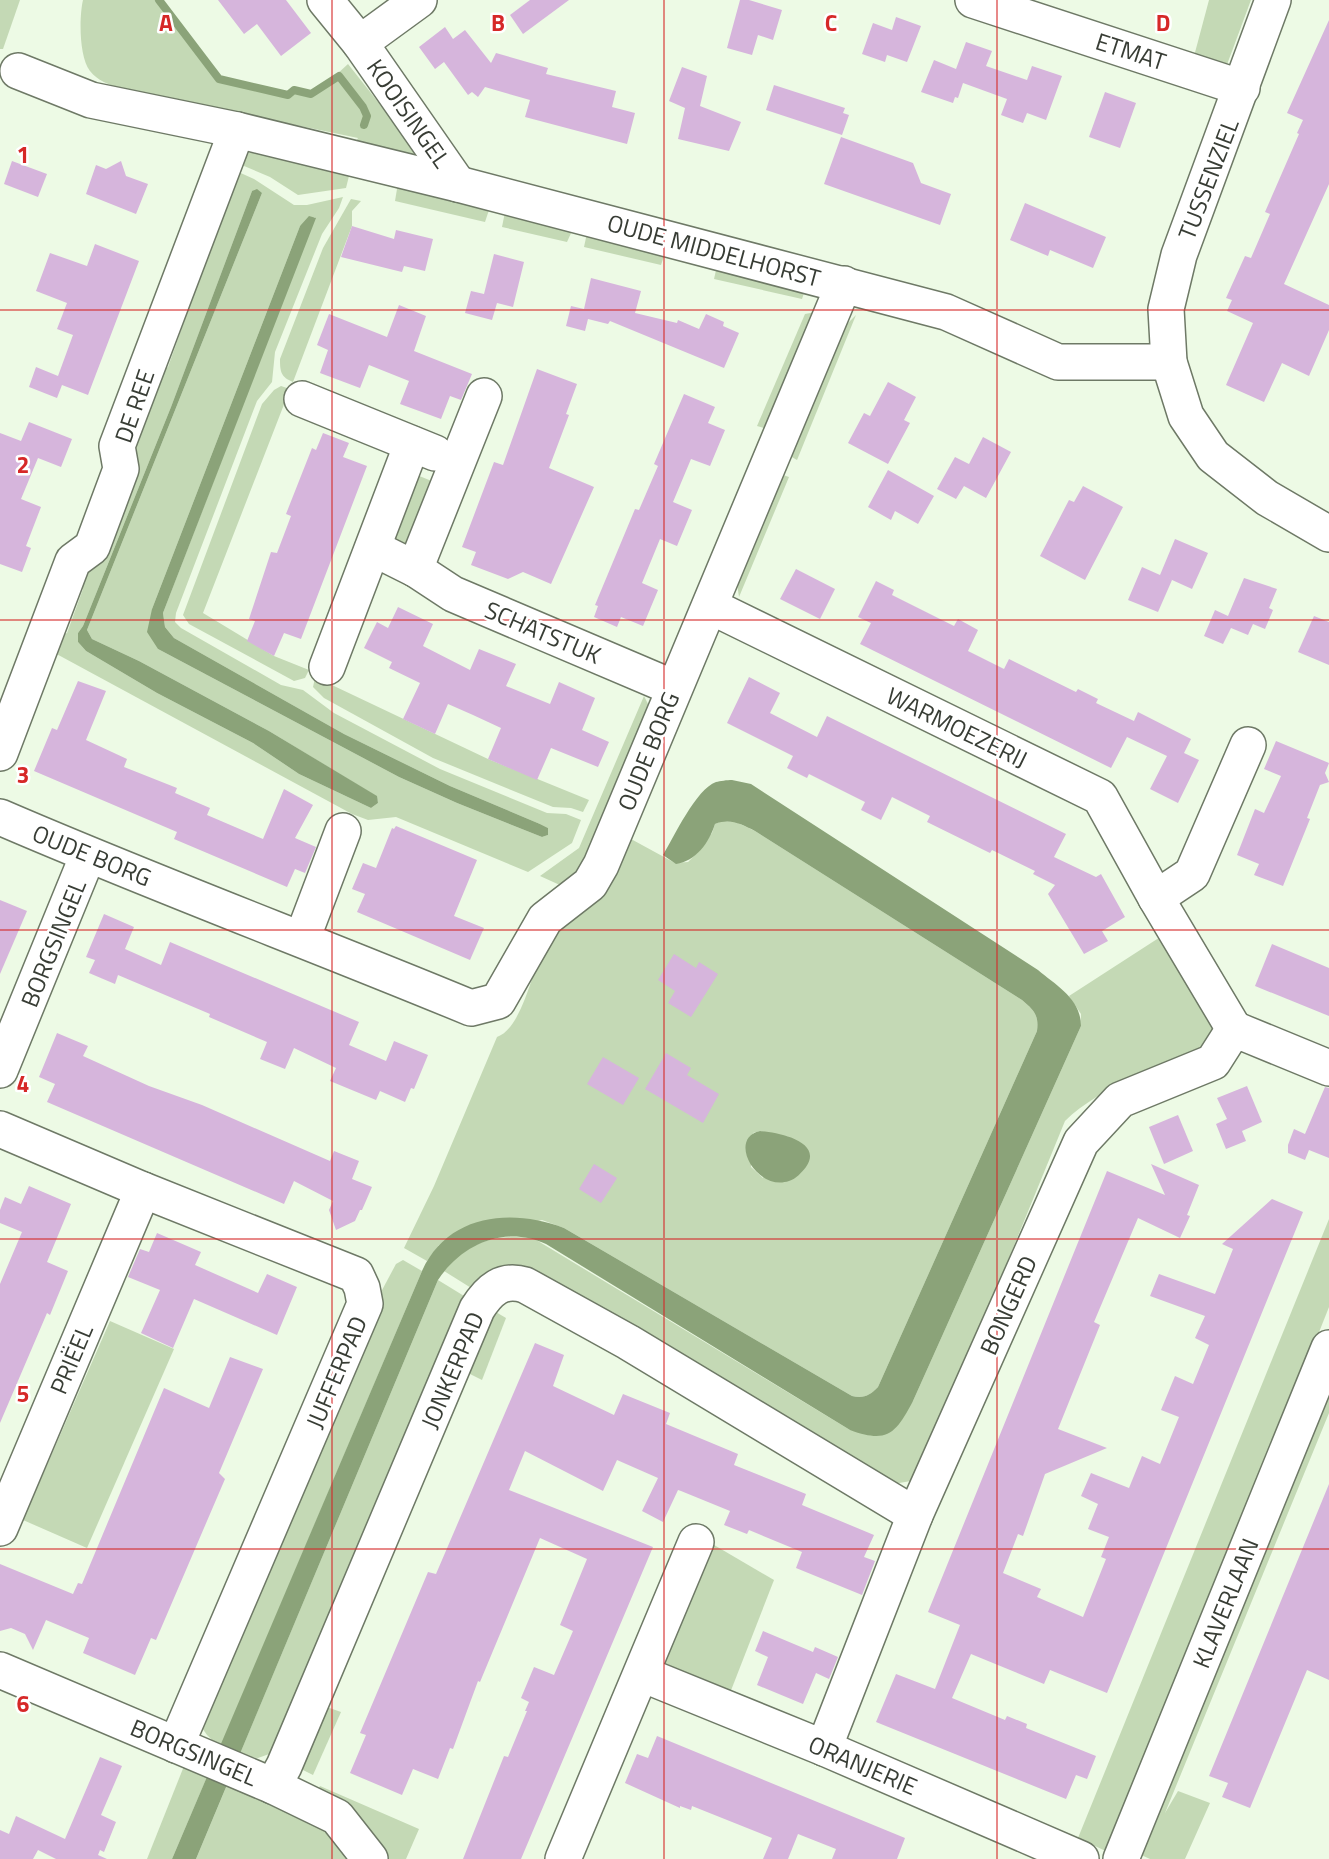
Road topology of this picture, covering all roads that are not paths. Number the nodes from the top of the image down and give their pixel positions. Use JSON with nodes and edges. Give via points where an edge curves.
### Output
{"nodes":[{"id":1,"x":325,"y":0,"type":"edge"},
{"id":2,"x":419,"y":0,"type":"edge"},
{"id":3,"x":973,"y":0,"type":"edge"},
{"id":4,"x":1273,"y":0,"type":"edge"},
{"id":5,"x":1022,"y":7,"type":"edge"},
{"id":6,"x":360,"y":43,"type":"junction"},
{"id":7,"x":18,"y":71,"type":"dead end"},
{"id":8,"x":1242,"y":88,"type":"junction"},
{"id":9,"x":237,"y":130,"type":"junction"},
{"id":10,"x":458,"y":184,"type":"junction"},
{"id":11,"x":844,"y":284,"type":"junction"},
{"id":12,"x":1169,"y":362,"type":"junction"},
{"id":13,"x":484,"y":396,"type":"dead end"},
{"id":14,"x":302,"y":399,"type":"dead end"},
{"id":15,"x":412,"y":444,"type":"junction"},
{"id":16,"x":458,"y":461,"type":"junction"},
{"id":17,"x":1329,"y":534,"type":"edge"},
{"id":18,"x":373,"y":548,"type":"junction"},
{"id":19,"x":415,"y":569,"type":"junction"},
{"id":20,"x":710,"y":606,"type":"junction"},
{"id":21,"x":327,"y":667,"type":"dead end"},
{"id":22,"x":674,"y":688,"type":"junction"},
{"id":23,"x":1248,"y":745,"type":"dead end"},
{"id":24,"x":0,"y":754,"type":"edge"},
{"id":25,"x":0,"y":817,"type":"edge"},
{"id":26,"x":343,"y":831,"type":"dead end"},
{"id":27,"x":88,"y":855,"type":"junction"},
{"id":28,"x":1156,"y":898,"type":"junction"},
{"id":29,"x":302,"y":939,"type":"junction"},
{"id":30,"x":1234,"y":1029,"type":"junction"},
{"id":31,"x":1329,"y":1068,"type":"edge"},
{"id":32,"x":0,"y":1070,"type":"edge"},
{"id":33,"x":0,"y":1129,"type":"edge"},
{"id":34,"x":143,"y":1190,"type":"junction"},
{"id":35,"x":1329,"y":1348,"type":"edge"},
{"id":36,"x":915,"y":1515,"type":"junction"},
{"id":37,"x":0,"y":1528,"type":"edge"},
{"id":38,"x":696,"y":1542,"type":"dead end"},
{"id":39,"x":0,"y":1670,"type":"edge"},
{"id":40,"x":642,"y":1674,"type":"junction"},
{"id":41,"x":824,"y":1748,"type":"junction"},
{"id":42,"x":191,"y":1751,"type":"junction"},
{"id":43,"x":257,"y":1779,"type":"junction"},
{"id":44,"x":370,"y":1859,"type":"edge"},
{"id":45,"x":563,"y":1859,"type":"edge"},
{"id":46,"x":1081,"y":1859,"type":"edge"},
{"id":47,"x":1121,"y":1859,"type":"edge"}],
"edges":[{"from":1,"to":6,"type":"street","name":"KOOISINGEL"},
{"from":2,"to":6,"type":"street","name":"KOOISINGEL"},
{"from":3,"to":5,"type":"street","name":"ETMAT"},
{"from":4,"to":8,"type":"street","name":"TUSSENZIEL"},
{"from":5,"to":8,"type":"street","name":"ETMAT"},
{"from":6,"to":10,"type":"street","name":"KOOISINGEL"},
{"from":7,"to":9,"type":"street","name":"OUDE MIDDELHORST","via":[[91,100]]},
{"from":8,"to":12,"type":"street","name":"TUSSENZIEL","via":[[1179,255],[1166,309]]},
{"from":9,"to":10,"type":"street","name":"OUDE MIDDELHORST"},
{"from":9,"to":24,"type":"street","name":"DE REE","via":[[117,446],[121,469],[92,547],[73,561]]},
{"from":10,"to":11,"type":"street","name":"OUDE MIDDELHORST"},
{"from":11,"to":12,"type":"street","name":"OUDE MIDDELHORST","via":[[946,312],[1058,362]]},
{"from":11,"to":20,"type":"street","name":"OUDE BORG"},
{"from":12,"to":17,"type":"street","via":[[1186,416],[1213,456],[1267,498]]},
{"from":13,"to":16,"type":"street"},
{"from":14,"to":15,"type":"street"},
{"from":15,"to":16,"type":"street"},
{"from":15,"to":18,"type":"street"},
{"from":16,"to":19,"type":"street"},
{"from":18,"to":19,"type":"street","name":"SCHATSTUK"},
{"from":18,"to":21,"type":"street"},
{"from":19,"to":22,"type":"street","name":"SCHATSTUK","via":[[453,594]]},
{"from":20,"to":22,"type":"street","name":"OUDE BORG"},
{"from":20,"to":28,"type":"street","name":"WARMOEZERIJ","via":[[1100,797]]},
{"from":22,"to":29,"type":"street","name":"OUDE BORG","via":[[601,865],[590,884],[545,919],[498,1001],[471,1008]]},
{"from":23,"to":28,"type":"street","via":[[1192,874]]},
{"from":25,"to":27,"type":"street","name":"OUDE BORG"},
{"from":26,"to":29,"type":"street"},
{"from":27,"to":29,"type":"street","name":"OUDE BORG"},
{"from":27,"to":32,"type":"street","name":"BORGSINGEL"},
{"from":28,"to":30,"type":"street","name":"WARMOEZERIJ"},
{"from":30,"to":31,"type":"street"},
{"from":30,"to":36,"type":"street","name":"BONGERD","via":[[1213,1062],[1120,1100],[1081,1142]]},
{"from":33,"to":34,"type":"street","name":"JUFFERPAD"},
{"from":34,"to":37,"type":"street","name":"PRIËEL"},
{"from":34,"to":42,"type":"street","name":"JUFFERPAD","via":[[356,1275],[365,1304]]},
{"from":35,"to":47,"type":"street","name":"KLAVERLAAN"},
{"from":36,"to":41,"type":"street","name":"BONGERD"},
{"from":36,"to":43,"type":"street","name":"JONKERPAD","via":[[617,1336],[525,1285],[503,1284],[477,1309],[284,1766]]},
{"from":38,"to":40,"type":"street"},
{"from":39,"to":42,"type":"street","name":"BORGSINGEL"},
{"from":40,"to":41,"type":"street","name":"ORANJERIE"},
{"from":40,"to":45,"type":"street"},
{"from":41,"to":46,"type":"street","name":"ORANJERIE"},
{"from":42,"to":43,"type":"street","name":"BORGSINGEL"},
{"from":43,"to":44,"type":"street","name":"BORGSINGEL","via":[[337,1817]]}]}
